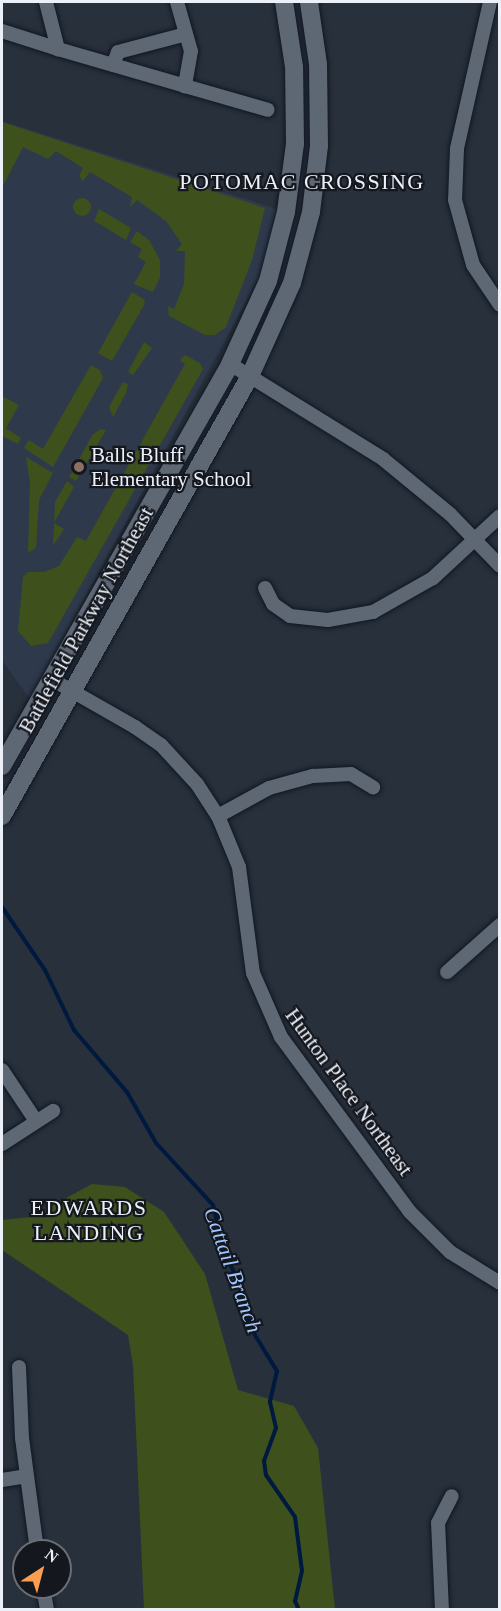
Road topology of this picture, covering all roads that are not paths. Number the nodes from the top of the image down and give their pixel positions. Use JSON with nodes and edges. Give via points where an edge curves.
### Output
{"nodes":[{"id":1,"x":46,"y":2,"type":"edge"},
{"id":2,"x":177,"y":2,"type":"edge"},
{"id":3,"x":284,"y":2,"type":"edge"},
{"id":4,"x":309,"y":2,"type":"edge"},
{"id":5,"x":490,"y":2,"type":"edge"},
{"id":6,"x":2,"y":31,"type":"edge"},
{"id":7,"x":186,"y":34,"type":"junction"},
{"id":8,"x":58,"y":49,"type":"junction"},
{"id":9,"x":113,"y":65,"type":"junction"},
{"id":10,"x":185,"y":86,"type":"junction"},
{"id":11,"x":268,"y":110,"type":"dead end"},
{"id":12,"x":500,"y":305,"type":"edge"},
{"id":13,"x":230,"y":364,"type":"junction"},
{"id":14,"x":250,"y":376,"type":"junction"},
{"id":15,"x":500,"y":516,"type":"edge"},
{"id":16,"x":476,"y":540,"type":"junction"},
{"id":17,"x":500,"y":566,"type":"edge"},
{"id":18,"x":265,"y":588,"type":"dead end"},
{"id":19,"x":51,"y":679,"type":"junction"},
{"id":20,"x":72,"y":691,"type":"junction"},
{"id":21,"x":2,"y":766,"type":"edge"},
{"id":22,"x":373,"y":787,"type":"dead end"},
{"id":23,"x":2,"y":816,"type":"edge"},
{"id":24,"x":218,"y":816,"type":"junction"},
{"id":25,"x":500,"y":925,"type":"edge"},
{"id":26,"x":447,"y":972,"type":"dead end"},
{"id":27,"x":2,"y":1070,"type":"edge"},
{"id":28,"x":53,"y":1111,"type":"dead end"},
{"id":29,"x":36,"y":1121,"type":"junction"},
{"id":30,"x":2,"y":1144,"type":"edge"},
{"id":31,"x":500,"y":1284,"type":"edge"},
{"id":32,"x":19,"y":1366,"type":"dead end"},
{"id":33,"x":26,"y":1476,"type":"junction"},
{"id":34,"x":2,"y":1480,"type":"edge"},
{"id":35,"x":452,"y":1496,"type":"dead end"},
{"id":36,"x":35,"y":1539,"type":"edge"},
{"id":37,"x":442,"y":1610,"type":"edge"}],
"edges":[{"from":1,"to":8,"type":"street"},
{"from":2,"to":7,"type":"street"},
{"from":3,"to":13,"type":"main road","name":"Battlefield Parkway Northeast","via":[[296,91],[292,175],[268,281]]},
{"from":4,"to":14,"type":"main road","name":"Battlefield Parkway Northeast","via":[[320,116],[312,200],[292,283]]},
{"from":5,"to":12,"type":"street","via":[[457,149],[454,183],[463,240],[473,265]]},
{"from":6,"to":8,"type":"street"},
{"from":7,"to":9,"type":"street","via":[[118,52]]},
{"from":7,"to":10,"type":"street","via":[[191,51]]},
{"from":8,"to":9,"type":"street"},
{"from":9,"to":10,"type":"street"},
{"from":10,"to":11,"type":"street"},
{"from":13,"to":14,"type":"street"},
{"from":13,"to":19,"type":"main road","name":"Battlefield Parkway Northeast"},
{"from":14,"to":16,"type":"street","via":[[383,459]]},
{"from":14,"to":20,"type":"main road","name":"Battlefield Parkway Northeast"},
{"from":15,"to":16,"type":"street"},
{"from":16,"to":17,"type":"street"},
{"from":16,"to":18,"type":"street","via":[[415,592],[384,608],[350,618],[290,616],[273,604]]},
{"from":19,"to":20,"type":"street","name":"Hunton Place Northeast"},
{"from":19,"to":21,"type":"main road","name":"Battlefield Parkway Northeast"},
{"from":20,"to":23,"type":"main road","name":"Battlefield Parkway Northeast"},
{"from":20,"to":24,"type":"street","name":"Hunton Place Northeast","via":[[161,745],[197,784]]},
{"from":22,"to":24,"type":"street","via":[[351,774],[314,776],[269,788]]},
{"from":24,"to":31,"type":"street","name":"Hunton Place Northeast","via":[[241,876],[253,973],[281,1037],[410,1212],[450,1252]]},
{"from":25,"to":26,"type":"street"},
{"from":27,"to":29,"type":"street"},
{"from":28,"to":29,"type":"street"},
{"from":29,"to":30,"type":"street"},
{"from":32,"to":33,"type":"street"},
{"from":33,"to":34,"type":"street"},
{"from":33,"to":36,"type":"street"},
{"from":35,"to":37,"type":"street","via":[[438,1523]]}]}
